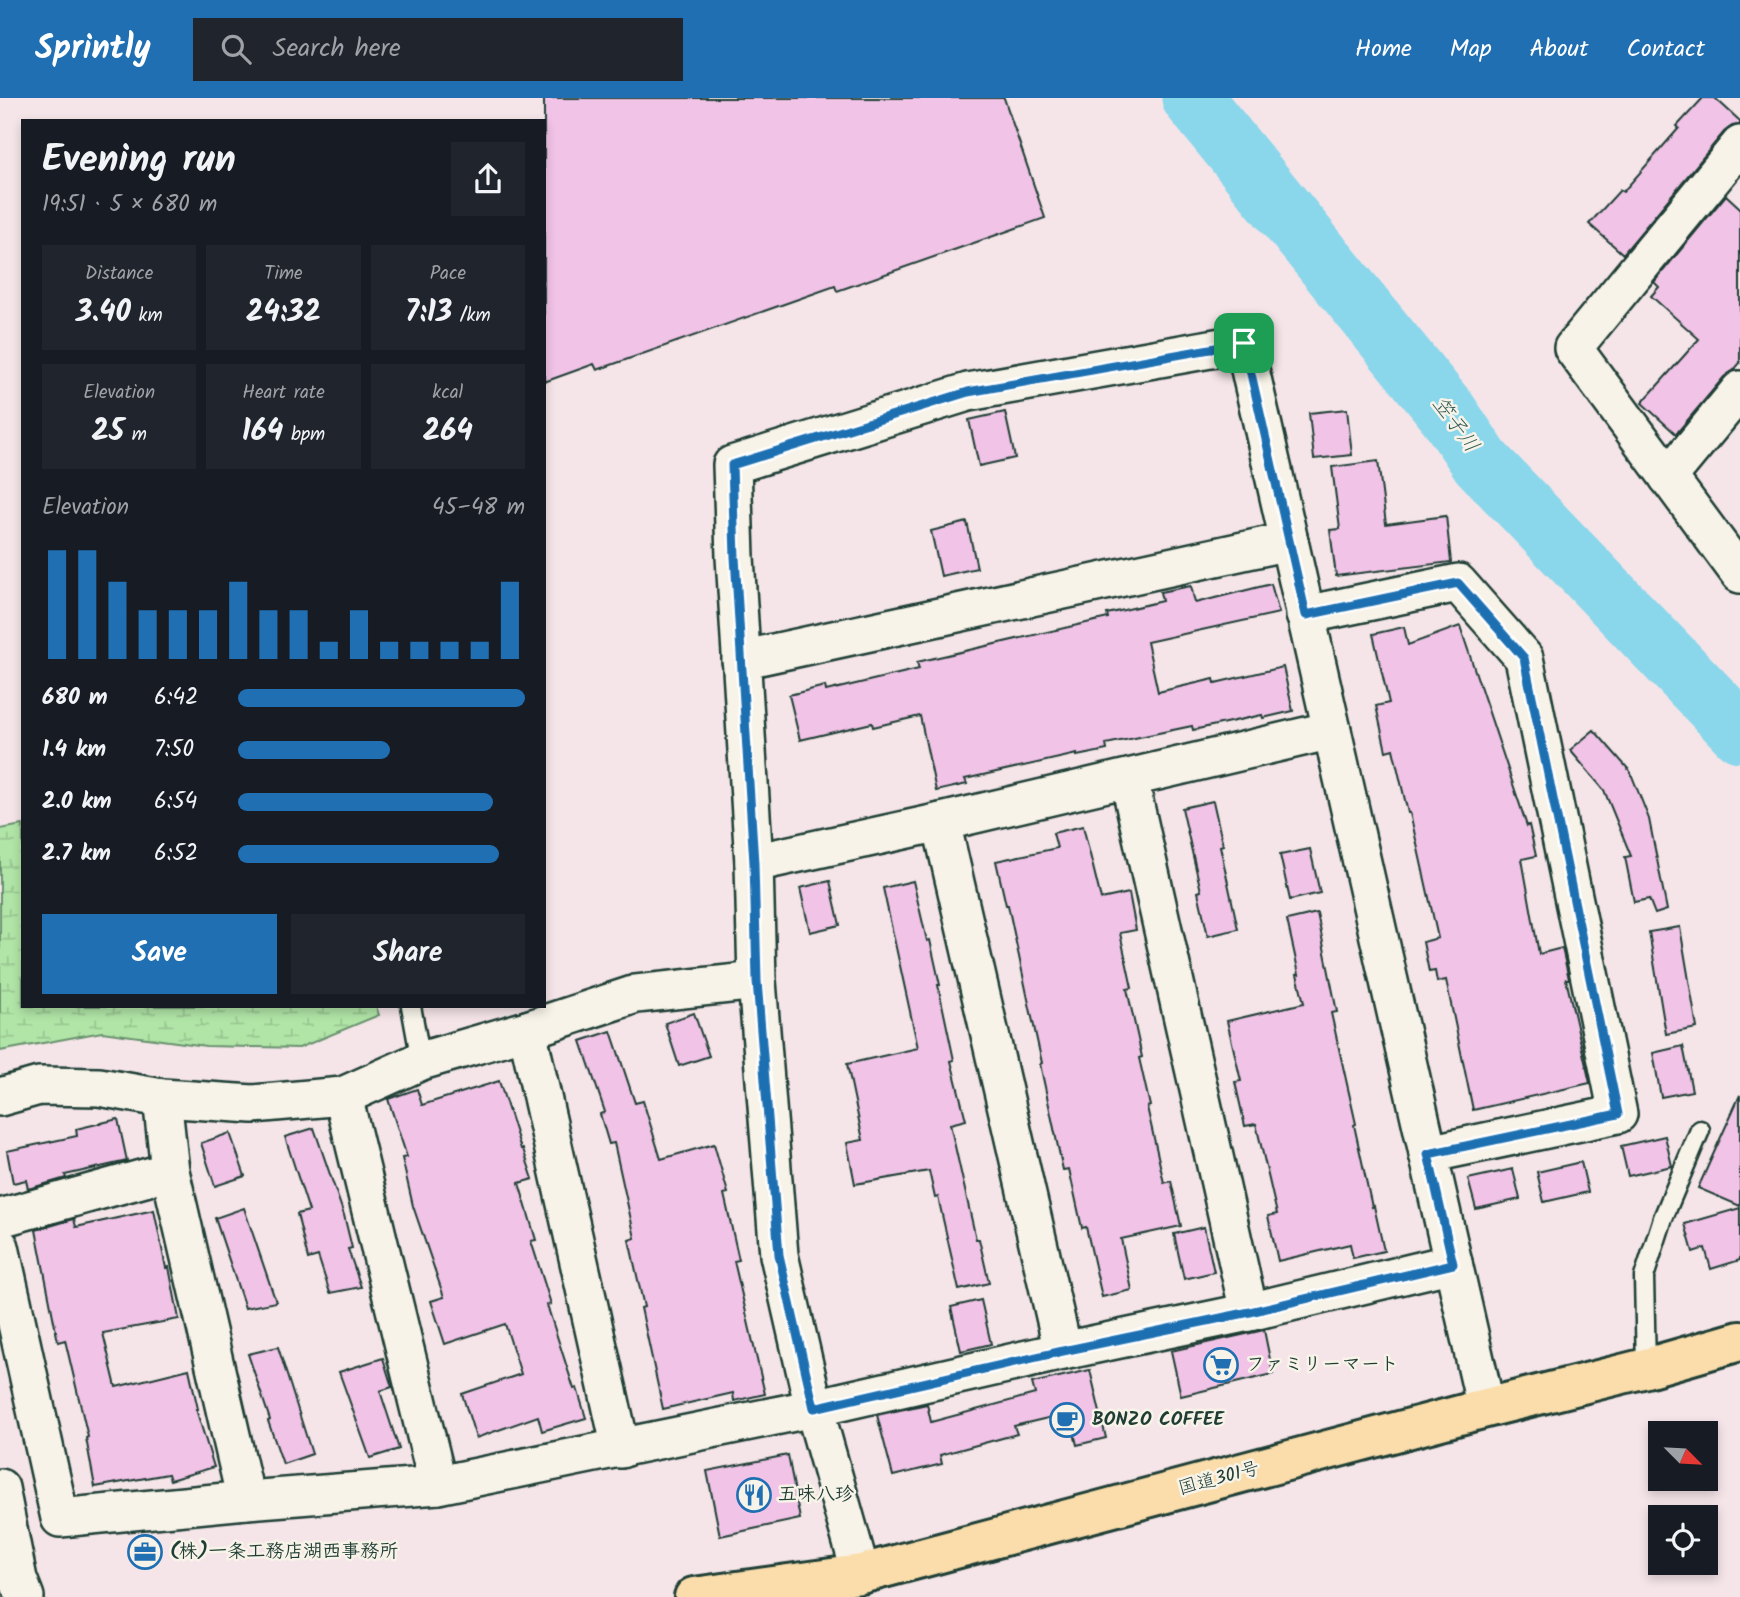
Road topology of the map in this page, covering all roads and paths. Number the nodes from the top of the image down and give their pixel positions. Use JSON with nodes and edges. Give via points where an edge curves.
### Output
{"nodes":[{"id":1,"x":1740,"y":145,"type":"edge"},
{"id":2,"x":1740,"y":390,"type":"edge"},
{"id":3,"x":1668,"y":477,"type":"junction"},
{"id":4,"x":1289,"y":541,"type":"junction"},
{"id":5,"x":1740,"y":574,"type":"edge"},
{"id":6,"x":1306,"y":615,"type":"junction"},
{"id":7,"x":741,"y":660,"type":"junction"},
{"id":8,"x":1332,"y":730,"type":"junction"},
{"id":9,"x":1129,"y":779,"type":"junction"},
{"id":10,"x":941,"y":822,"type":"junction"},
{"id":11,"x":754,"y":863,"type":"junction"},
{"id":12,"x":757,"y":981,"type":"junction"},
{"id":13,"x":411,"y":1008,"type":"edge"},
{"id":14,"x":527,"y":1030,"type":"junction"},
{"id":15,"x":421,"y":1061,"type":"junction"},
{"id":16,"x":343,"y":1096,"type":"junction"},
{"id":17,"x":0,"y":1097,"type":"edge"},
{"id":18,"x":162,"y":1098,"type":"junction"},
{"id":19,"x":1700,"y":1130,"type":"dead end"},
{"id":20,"x":1428,"y":1154,"type":"junction"},
{"id":21,"x":170,"y":1171,"type":"junction"},
{"id":22,"x":0,"y":1218,"type":"edge"},
{"id":23,"x":0,"y":1247,"type":"edge"},
{"id":24,"x":1453,"y":1264,"type":"junction"},
{"id":25,"x":1250,"y":1312,"type":"junction"},
{"id":26,"x":1740,"y":1340,"type":"edge"},
{"id":27,"x":1063,"y":1351,"type":"junction"},
{"id":28,"x":1646,"y":1368,"type":"junction"},
{"id":29,"x":814,"y":1408,"type":"junction"},
{"id":30,"x":1486,"y":1408,"type":"junction"},
{"id":31,"x":621,"y":1449,"type":"junction"},
{"id":32,"x":438,"y":1485,"type":"junction"},
{"id":33,"x":0,"y":1488,"type":"edge"},
{"id":34,"x":246,"y":1500,"type":"junction"},
{"id":35,"x":861,"y":1574,"type":"junction"},
{"id":36,"x":25,"y":1597,"type":"edge"},
{"id":37,"x":694,"y":1597,"type":"edge"}],
"edges":[{"from":1,"to":3,"type":"street","via":[[1573,348]]},
{"from":2,"to":3,"type":"street"},
{"from":3,"to":5,"type":"street"},
{"from":4,"to":6,"type":"street"},
{"from":4,"to":7,"type":"street"},
{"from":4,"to":7,"type":"street","via":[[1244,343],[968,392],[732,465]]},
{"from":6,"to":8,"type":"street"},
{"from":6,"to":20,"type":"street","via":[[1458,583],[1524,658],[1618,1114]]},
{"from":7,"to":11,"type":"street"},
{"from":8,"to":9,"type":"street"},
{"from":8,"to":20,"type":"street"},
{"from":9,"to":10,"type":"street"},
{"from":9,"to":25,"type":"street"},
{"from":10,"to":11,"type":"street"},
{"from":10,"to":27,"type":"street"},
{"from":11,"to":12,"type":"street"},
{"from":12,"to":14,"type":"street","via":[[636,995]]},
{"from":12,"to":29,"type":"street","via":[[779,1255]]},
{"from":13,"to":15,"type":"lane"},
{"from":14,"to":15,"type":"street"},
{"from":14,"to":31,"type":"street"},
{"from":15,"to":16,"type":"street"},
{"from":16,"to":18,"type":"street","via":[[253,1104]]},
{"from":16,"to":32,"type":"street"},
{"from":17,"to":18,"type":"street","via":[[39,1086],[75,1086]]},
{"from":18,"to":21,"type":"street"},
{"from":19,"to":28,"type":"lane","via":[[1644,1277]]},
{"from":20,"to":24,"type":"street"},
{"from":21,"to":22,"type":"street"},
{"from":21,"to":34,"type":"street"},
{"from":23,"to":34,"type":"street","via":[[60,1518]]},
{"from":24,"to":25,"type":"street"},
{"from":24,"to":30,"type":"street"},
{"from":25,"to":27,"type":"street"},
{"from":26,"to":28,"type":"highway","name":"国道301号"},
{"from":27,"to":29,"type":"street"},
{"from":28,"to":30,"type":"highway","name":"国道301号"},
{"from":29,"to":31,"type":"street"},
{"from":29,"to":35,"type":"street"},
{"from":30,"to":35,"type":"highway","name":"国道301号"},
{"from":31,"to":32,"type":"street"},
{"from":32,"to":34,"type":"street"},
{"from":33,"to":36,"type":"street"},
{"from":35,"to":37,"type":"highway","name":"国道301号"}]}
